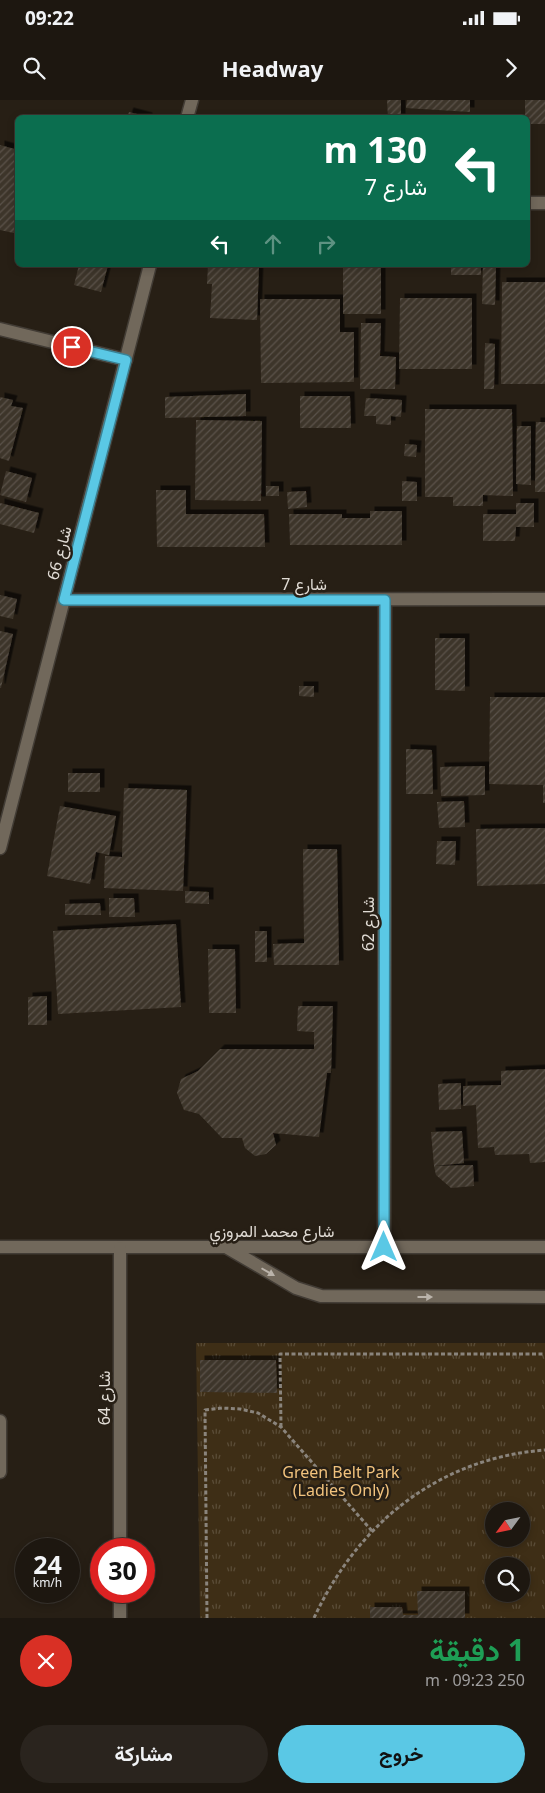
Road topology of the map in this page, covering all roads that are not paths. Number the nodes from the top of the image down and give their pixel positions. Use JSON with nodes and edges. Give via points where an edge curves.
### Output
{"nodes":[{"id":1,"x":192,"y":100,"type":"edge"},
{"id":2,"x":188,"y":115,"type":"edge"},
{"id":3,"x":530,"y":203,"type":"edge"},
{"id":4,"x":545,"y":203,"type":"edge"},
{"id":5,"x":149,"y":267,"type":"edge"},
{"id":6,"x":0,"y":329,"type":"edge"},
{"id":7,"x":126,"y":360,"type":"junction"},
{"id":8,"x":545,"y":599,"type":"edge"},
{"id":9,"x":64,"y":600,"type":"junction"},
{"id":10,"x":385,"y":600,"type":"junction"},
{"id":11,"x":0,"y":848,"type":"edge"},
{"id":12,"x":0,"y":1247,"type":"edge"},
{"id":13,"x":384,"y":1247,"type":"junction"},
{"id":14,"x":545,"y":1247,"type":"edge"},
{"id":15,"x":120,"y":1248,"type":"junction"},
{"id":16,"x":226,"y":1248,"type":"junction"},
{"id":17,"x":545,"y":1297,"type":"edge"},
{"id":18,"x":0,"y":1421,"type":"edge"},
{"id":19,"x":0,"y":1472,"type":"edge"},
{"id":20,"x":120,"y":1538,"type":"edge"},
{"id":21,"x":120,"y":1603,"type":"edge"},
{"id":22,"x":120,"y":1618,"type":"edge"}],
"edges":[{"from":1,"to":2,"type":"street"},
{"from":3,"to":4,"type":"street"},
{"from":5,"to":7,"type":"street","name":"شارع 66"},
{"from":6,"to":7,"type":"street"},
{"from":7,"to":9,"type":"street","name":"شارع 66"},
{"from":8,"to":10,"type":"street","name":"شارع 7"},
{"from":9,"to":10,"type":"street","name":"شارع 7"},
{"from":9,"to":11,"type":"street","name":"شارع 66"},
{"from":10,"to":13,"type":"street","name":"شارع 62"},
{"from":12,"to":15,"type":"street","name":"شارع محمد المروزي"},
{"from":13,"to":14,"type":"street","name":"شارع محمد المروزي"},
{"from":13,"to":16,"type":"street","name":"شارع محمد المروزي"},
{"from":15,"to":16,"type":"street","name":"شارع محمد المروزي"},
{"from":15,"to":20,"type":"street","name":"شارع 64"},
{"from":16,"to":17,"type":"street","one_way":true,"via":[[296,1288],[321,1296]]},
{"from":18,"to":19,"type":"street"},
{"from":21,"to":22,"type":"street"}]}
